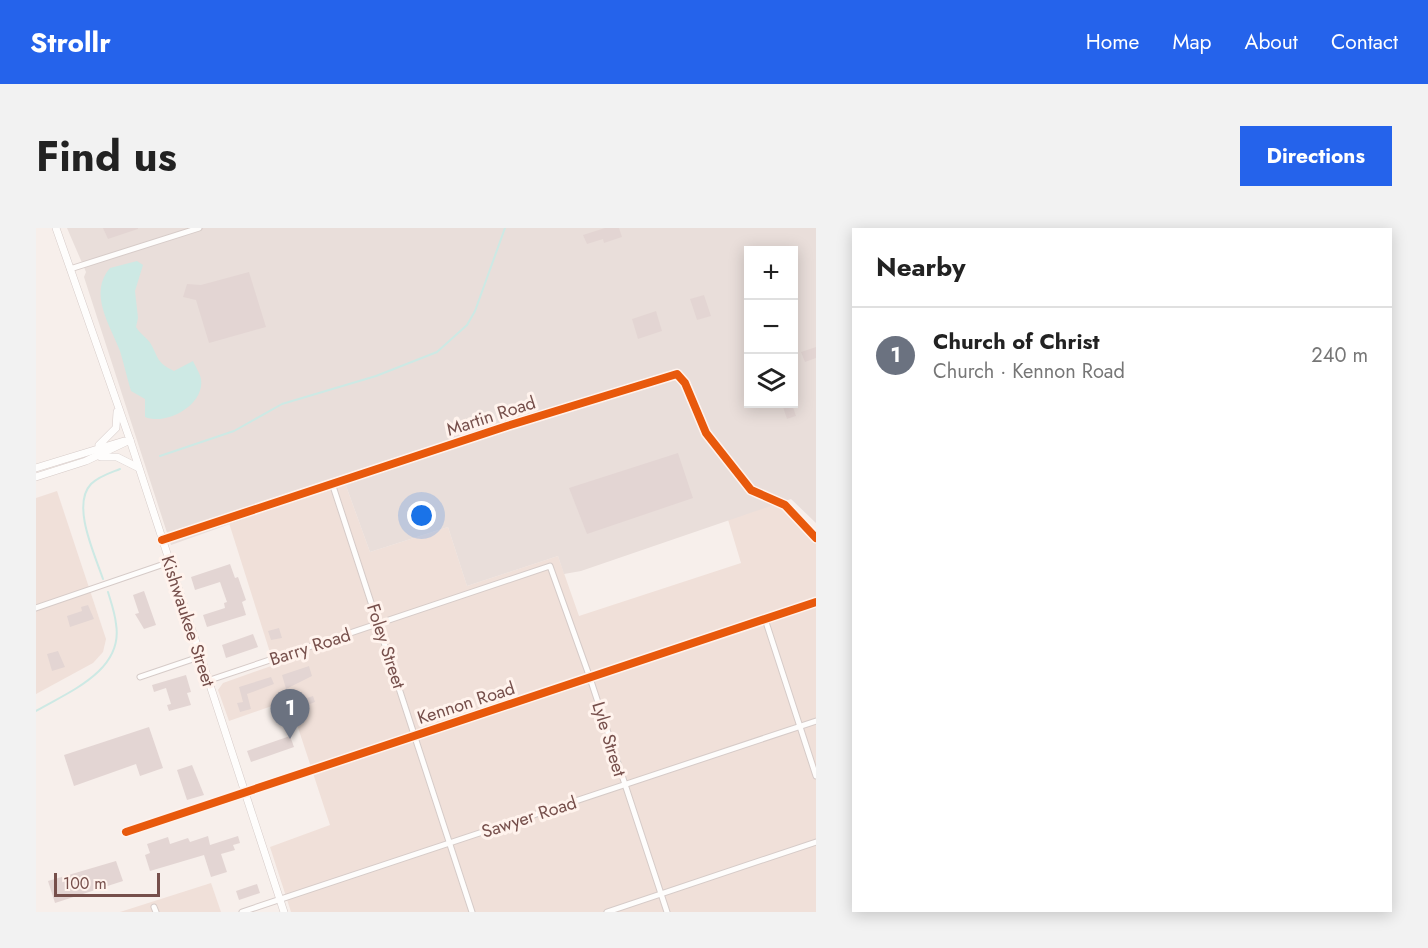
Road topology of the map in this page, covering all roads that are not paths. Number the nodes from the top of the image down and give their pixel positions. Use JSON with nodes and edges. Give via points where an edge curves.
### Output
{"nodes":[{"id":1,"x":56,"y":228,"type":"edge"},
{"id":2,"x":199,"y":228,"type":"edge"},
{"id":3,"x":70,"y":269,"type":"junction"},
{"id":4,"x":117,"y":404,"type":"junction"},
{"id":5,"x":130,"y":440,"type":"junction"},
{"id":6,"x":89,"y":451,"type":"junction"},
{"id":7,"x":86,"y":460,"type":"junction"},
{"id":8,"x":137,"y":467,"type":"junction"},
{"id":9,"x":36,"y":468,"type":"edge"},
{"id":10,"x":36,"y":477,"type":"edge"},
{"id":11,"x":332,"y":483,"type":"junction"},
{"id":12,"x":816,"y":538,"type":"edge"},
{"id":13,"x":162,"y":540,"type":"junction"},
{"id":14,"x":170,"y":562,"type":"junction"},
{"id":15,"x":550,"y":566,"type":"joint"},
{"id":16,"x":816,"y":602,"type":"edge"},
{"id":17,"x":36,"y":608,"type":"edge"},
{"id":18,"x":765,"y":619,"type":"junction"},
{"id":19,"x":378,"y":625,"type":"junction"},
{"id":20,"x":199,"y":657,"type":"junction"},
{"id":21,"x":140,"y":677,"type":"dead end"},
{"id":22,"x":590,"y":678,"type":"junction"},
{"id":23,"x":207,"y":681,"type":"junction"},
{"id":24,"x":816,"y":721,"type":"edge"},
{"id":25,"x":799,"y":727,"type":"junction"},
{"id":26,"x":415,"y":736,"type":"junction"},
{"id":27,"x":816,"y":776,"type":"edge"},
{"id":28,"x":624,"y":786,"type":"junction"},
{"id":29,"x":244,"y":791,"type":"junction"},
{"id":30,"x":126,"y":832,"type":"dead end"},
{"id":31,"x":816,"y":842,"type":"edge"},
{"id":32,"x":450,"y":844,"type":"junction"},
{"id":33,"x":661,"y":894,"type":"junction"},
{"id":34,"x":280,"y":899,"type":"junction"},
{"id":35,"x":242,"y":912,"type":"edge"},
{"id":36,"x":285,"y":912,"type":"edge"},
{"id":37,"x":472,"y":912,"type":"edge"},
{"id":38,"x":607,"y":912,"type":"edge"},
{"id":39,"x":667,"y":912,"type":"edge"}],
"edges":[{"from":1,"to":3,"type":"street","name":"Kishwaukee Street"},
{"from":2,"to":3,"type":"street"},
{"from":3,"to":4,"type":"street","name":"Kishwaukee Street"},
{"from":4,"to":5,"type":"street","name":"Kishwaukee Street"},
{"from":4,"to":6,"type":"street","via":[[116,428]]},
{"from":5,"to":6,"type":"street"},
{"from":5,"to":7,"type":"street"},
{"from":5,"to":8,"type":"street","name":"Kishwaukee Street"},
{"from":6,"to":9,"type":"street"},
{"from":7,"to":8,"type":"street","via":[[117,457]]},
{"from":7,"to":10,"type":"street"},
{"from":8,"to":13,"type":"street","name":"Kishwaukee Street"},
{"from":11,"to":12,"type":"street","name":"Martin Road","via":[[677,374],[686,383],[705,432],[751,490],[785,505]]},
{"from":11,"to":13,"type":"street","name":"Martin Road"},
{"from":11,"to":19,"type":"street","name":"Foley Street"},
{"from":13,"to":14,"type":"street","name":"Kishwaukee Street"},
{"from":14,"to":17,"type":"street"},
{"from":14,"to":20,"type":"street","name":"Kishwaukee Street"},
{"from":15,"to":19,"type":"street","name":"Barry Road"},
{"from":15,"to":22,"type":"street","name":"Lyle Street"},
{"from":16,"to":18,"type":"street","name":"Kennon Road"},
{"from":18,"to":22,"type":"street","name":"Kennon Road"},
{"from":18,"to":25,"type":"street"},
{"from":19,"to":23,"type":"street","name":"Barry Road"},
{"from":19,"to":26,"type":"street","name":"Foley Street"},
{"from":20,"to":21,"type":"street"},
{"from":20,"to":23,"type":"street","name":"Kishwaukee Street"},
{"from":22,"to":26,"type":"street","name":"Kennon Road"},
{"from":22,"to":28,"type":"street","name":"Lyle Street"},
{"from":23,"to":29,"type":"street","name":"Kishwaukee Street"},
{"from":24,"to":25,"type":"street","name":"Sawyer Road"},
{"from":25,"to":27,"type":"street"},
{"from":25,"to":28,"type":"street","name":"Sawyer Road"},
{"from":26,"to":29,"type":"street","name":"Kennon Road"},
{"from":26,"to":32,"type":"street","name":"Foley Street"},
{"from":28,"to":32,"type":"street","name":"Sawyer Road"},
{"from":28,"to":33,"type":"street","name":"Lyle Street"},
{"from":29,"to":30,"type":"street","name":"Kennon Road"},
{"from":29,"to":34,"type":"street","name":"Kishwaukee Street"},
{"from":31,"to":33,"type":"street"},
{"from":32,"to":34,"type":"street","name":"Sawyer Road"},
{"from":32,"to":37,"type":"street","name":"Foley Street"},
{"from":33,"to":38,"type":"street"},
{"from":33,"to":39,"type":"street","name":"Lyle Street"},
{"from":34,"to":35,"type":"street","name":"Sawyer Road"},
{"from":34,"to":36,"type":"street","name":"Kishwaukee Street"}]}
